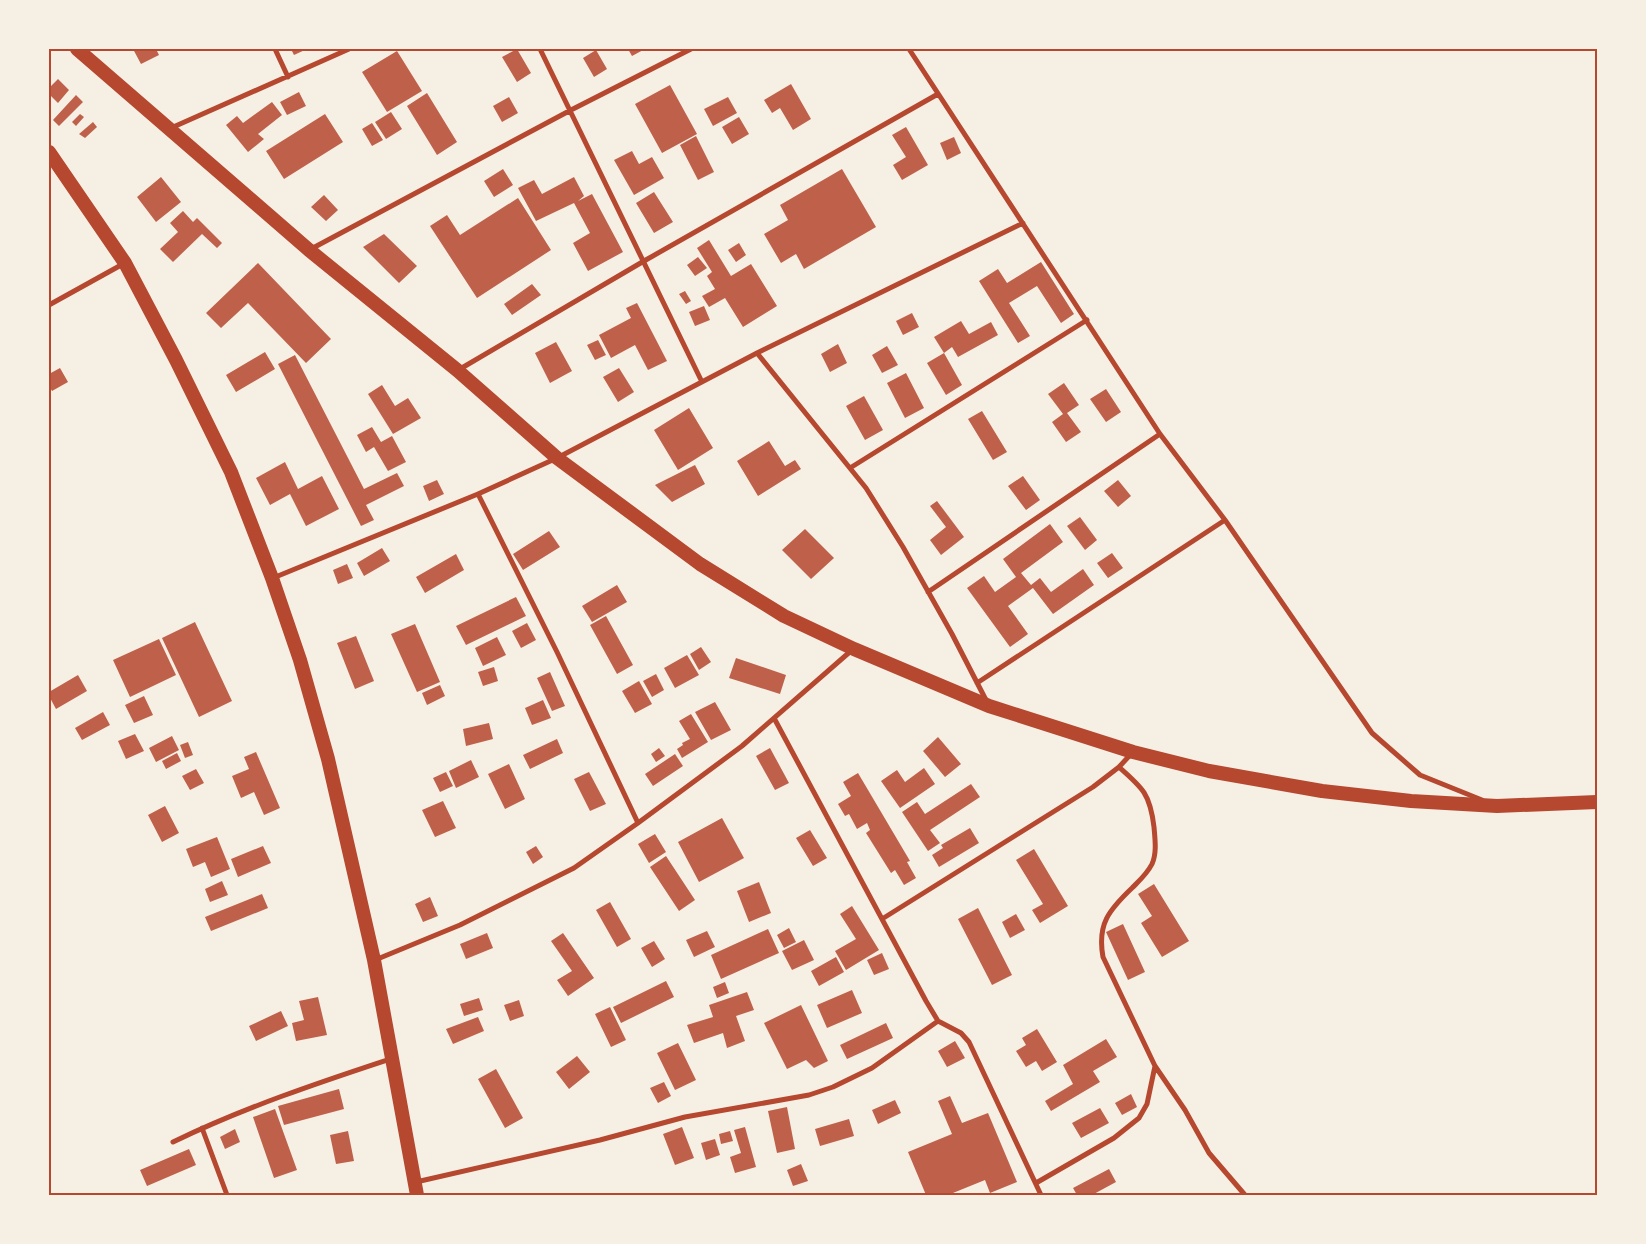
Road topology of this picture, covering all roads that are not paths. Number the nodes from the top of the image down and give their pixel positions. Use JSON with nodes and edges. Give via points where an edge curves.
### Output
{"nodes":[{"id":1,"x":77,"y":49,"type":"edge"},
{"id":2,"x":275,"y":49,"type":"edge"},
{"id":3,"x":349,"y":49,"type":"edge"},
{"id":4,"x":540,"y":49,"type":"edge"},
{"id":5,"x":691,"y":49,"type":"edge"},
{"id":6,"x":909,"y":49,"type":"edge"},
{"id":7,"x":288,"y":77,"type":"junction"},
{"id":8,"x":938,"y":94,"type":"junction"},
{"id":9,"x":571,"y":110,"type":"junction"},
{"id":10,"x":170,"y":128,"type":"junction"},
{"id":11,"x":49,"y":152,"type":"edge"},
{"id":12,"x":1023,"y":223,"type":"junction"},
{"id":13,"x":308,"y":250,"type":"junction"},
{"id":14,"x":644,"y":261,"type":"junction"},
{"id":15,"x":125,"y":263,"type":"junction"},
{"id":16,"x":49,"y":304,"type":"edge"},
{"id":17,"x":1086,"y":320,"type":"junction"},
{"id":18,"x":757,"y":353,"type":"junction"},
{"id":19,"x":457,"y":370,"type":"junction"},
{"id":20,"x":702,"y":382,"type":"junction"},
{"id":21,"x":1160,"y":434,"type":"junction"},
{"id":22,"x":557,"y":458,"type":"junction"},
{"id":23,"x":850,"y":468,"type":"junction"},
{"id":24,"x":478,"y":494,"type":"junction"},
{"id":25,"x":1225,"y":520,"type":"junction"},
{"id":26,"x":272,"y":578,"type":"junction"},
{"id":27,"x":928,"y":592,"type":"junction"},
{"id":28,"x":854,"y":649,"type":"junction"},
{"id":29,"x":977,"y":683,"type":"junction"},
{"id":30,"x":989,"y":706,"type":"junction"},
{"id":31,"x":774,"y":718,"type":"junction"},
{"id":32,"x":1134,"y":752,"type":"junction"},
{"id":33,"x":1118,"y":767,"type":"junction"},
{"id":34,"x":1597,"y":802,"type":"edge"},
{"id":35,"x":1497,"y":806,"type":"junction"},
{"id":36,"x":638,"y":823,"type":"junction"},
{"id":37,"x":882,"y":919,"type":"junction"},
{"id":38,"x":374,"y":960,"type":"junction"},
{"id":39,"x":938,"y":1021,"type":"junction"},
{"id":40,"x":392,"y":1058,"type":"junction"},
{"id":41,"x":1155,"y":1066,"type":"junction"},
{"id":42,"x":202,"y":1128,"type":"junction"},
{"id":43,"x":173,"y":1142,"type":"dead end"},
{"id":44,"x":1036,"y":1183,"type":"junction"},
{"id":45,"x":416,"y":1189,"type":"edge"},
{"id":46,"x":226,"y":1195,"type":"edge"},
{"id":47,"x":1041,"y":1195,"type":"edge"},
{"id":48,"x":1245,"y":1195,"type":"edge"}],
"edges":[{"from":1,"to":10,"type":"highway"},
{"from":2,"to":7,"type":"street"},
{"from":3,"to":7,"type":"street"},
{"from":4,"to":9,"type":"street"},
{"from":5,"to":9,"type":"street"},
{"from":6,"to":8,"type":"street"},
{"from":7,"to":10,"type":"street"},
{"from":8,"to":12,"type":"street"},
{"from":8,"to":14,"type":"street"},
{"from":9,"to":13,"type":"street"},
{"from":9,"to":14,"type":"street"},
{"from":10,"to":13,"type":"highway"},
{"from":11,"to":15,"type":"highway"},
{"from":12,"to":17,"type":"street"},
{"from":12,"to":18,"type":"street"},
{"from":13,"to":19,"type":"highway"},
{"from":14,"to":19,"type":"street"},
{"from":14,"to":20,"type":"street"},
{"from":15,"to":16,"type":"street"},
{"from":15,"to":26,"type":"highway","via":[[231,472]]},
{"from":17,"to":21,"type":"street"},
{"from":17,"to":23,"type":"street"},
{"from":18,"to":20,"type":"street"},
{"from":18,"to":23,"type":"street"},
{"from":19,"to":22,"type":"highway"},
{"from":20,"to":22,"type":"street"},
{"from":21,"to":25,"type":"street"},
{"from":21,"to":27,"type":"street"},
{"from":22,"to":24,"type":"street"},
{"from":22,"to":28,"type":"highway","via":[[700,564],[784,616]]},
{"from":23,"to":27,"type":"street","via":[[894,532]]},
{"from":24,"to":26,"type":"street"},
{"from":24,"to":36,"type":"street"},
{"from":25,"to":29,"type":"street"},
{"from":25,"to":35,"type":"street","via":[[1372,733],[1420,775]]},
{"from":26,"to":38,"type":"highway","via":[[300,660],[328,759]]},
{"from":27,"to":29,"type":"street"},
{"from":28,"to":30,"type":"highway"},
{"from":28,"to":31,"type":"street"},
{"from":29,"to":30,"type":"street"},
{"from":30,"to":32,"type":"highway"},
{"from":31,"to":36,"type":"street","via":[[742,746]]},
{"from":31,"to":37,"type":"street"},
{"from":32,"to":33,"type":"street"},
{"from":32,"to":35,"type":"highway","via":[[1209,771],[1322,791]]},
{"from":33,"to":37,"type":"street","via":[[1055,812]]},
{"from":33,"to":41,"type":"street","via":[[1149,798],[1156,846],[1153,863],[1145,876],[1108,915],[1101,932],[1101,944],[1103,957]]},
{"from":34,"to":35,"type":"highway"},
{"from":36,"to":38,"type":"street","via":[[574,868],[460,925]]},
{"from":37,"to":39,"type":"street"},
{"from":38,"to":40,"type":"highway"},
{"from":39,"to":44,"type":"street","via":[[969,1042]]},
{"from":39,"to":45,"type":"street","via":[[872,1068],[809,1095],[686,1117]]},
{"from":40,"to":42,"type":"street","via":[[296,1090]]},
{"from":40,"to":45,"type":"highway"},
{"from":41,"to":44,"type":"street","via":[[1147,1104],[1139,1118],[1114,1138]]},
{"from":41,"to":48,"type":"street","via":[[1186,1110],[1209,1153]]},
{"from":42,"to":43,"type":"street"},
{"from":42,"to":46,"type":"street"},
{"from":44,"to":47,"type":"street"}]}
